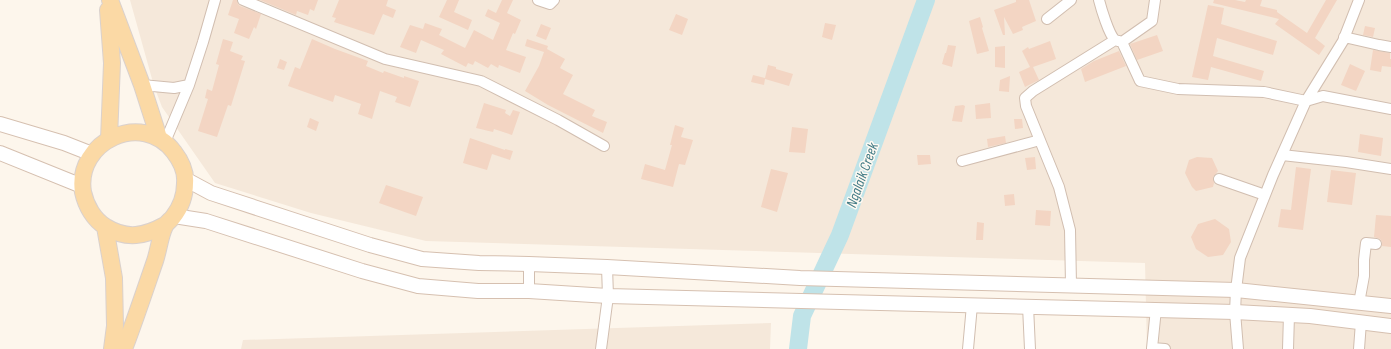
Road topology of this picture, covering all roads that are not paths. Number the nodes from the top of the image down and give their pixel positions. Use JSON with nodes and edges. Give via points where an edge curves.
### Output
{"nodes":[{"id":1,"x":109,"y":0,"type":"edge"},
{"id":2,"x":215,"y":0,"type":"edge"},
{"id":3,"x":243,"y":0,"type":"edge"},
{"id":4,"x":538,"y":0,"type":"edge"},
{"id":5,"x":554,"y":0,"type":"edge"},
{"id":6,"x":1071,"y":0,"type":"edge"},
{"id":7,"x":1098,"y":0,"type":"edge"},
{"id":8,"x":1155,"y":0,"type":"edge"},
{"id":9,"x":1358,"y":0,"type":"edge"},
{"id":10,"x":1047,"y":19,"type":"dead end"},
{"id":11,"x":1344,"y":37,"type":"junction"},
{"id":12,"x":1118,"y":41,"type":"junction"},
{"id":13,"x":1391,"y":47,"type":"edge"},
{"id":14,"x":142,"y":85,"type":"junction"},
{"id":15,"x":189,"y":85,"type":"junction"},
{"id":16,"x":1306,"y":101,"type":"junction"},
{"id":17,"x":1391,"y":109,"type":"edge"},
{"id":18,"x":0,"y":124,"type":"edge"},
{"id":19,"x":109,"y":139,"type":"junction"},
{"id":20,"x":162,"y":140,"type":"junction"},
{"id":21,"x":1040,"y":140,"type":"junction"},
{"id":22,"x":604,"y":146,"type":"dead end"},
{"id":23,"x":0,"y":153,"type":"edge"},
{"id":24,"x":92,"y":154,"type":"junction"},
{"id":25,"x":1282,"y":155,"type":"junction"},
{"id":26,"x":962,"y":161,"type":"dead end"},
{"id":27,"x":1391,"y":169,"type":"edge"},
{"id":28,"x":185,"y":179,"type":"junction"},
{"id":29,"x":1219,"y":179,"type":"dead end"},
{"id":30,"x":82,"y":186,"type":"junction"},
{"id":31,"x":1265,"y":195,"type":"junction"},
{"id":32,"x":170,"y":221,"type":"junction"},
{"id":33,"x":105,"y":227,"type":"junction"},
{"id":34,"x":1376,"y":244,"type":"dead end"},
{"id":35,"x":530,"y":264,"type":"junction"},
{"id":36,"x":607,"y":267,"type":"junction"},
{"id":37,"x":1071,"y":285,"type":"junction"},
{"id":38,"x":1236,"y":290,"type":"junction"},
{"id":39,"x":529,"y":291,"type":"junction"},
{"id":40,"x":608,"y":296,"type":"junction"},
{"id":41,"x":1360,"y":303,"type":"junction"},
{"id":42,"x":972,"y":305,"type":"junction"},
{"id":43,"x":1028,"y":306,"type":"junction"},
{"id":44,"x":1391,"y":306,"type":"edge"},
{"id":45,"x":1156,"y":309,"type":"junction"},
{"id":46,"x":1236,"y":312,"type":"junction"},
{"id":47,"x":1289,"y":315,"type":"junction"},
{"id":48,"x":1361,"y":322,"type":"junction"},
{"id":49,"x":1391,"y":326,"type":"edge"},
{"id":50,"x":112,"y":349,"type":"edge"},
{"id":51,"x":124,"y":349,"type":"edge"},
{"id":52,"x":601,"y":349,"type":"edge"},
{"id":53,"x":968,"y":349,"type":"edge"},
{"id":54,"x":1030,"y":349,"type":"edge"},
{"id":55,"x":1164,"y":349,"type":"edge"},
{"id":56,"x":1238,"y":349,"type":"edge"},
{"id":57,"x":1288,"y":349,"type":"edge"},
{"id":58,"x":1359,"y":349,"type":"edge"}],
"edges":[{"from":1,"to":14,"type":"main road"},
{"from":1,"to":19,"type":"main road","via":[[112,63]]},
{"from":2,"to":15,"type":"street"},
{"from":3,"to":22,"type":"street","via":[[385,59],[481,81]]},
{"from":4,"to":5,"type":"street","via":[[550,4]]},
{"from":6,"to":10,"type":"street"},
{"from":7,"to":12,"type":"street","via":[[1109,28]]},
{"from":8,"to":12,"type":"street","via":[[1152,20]]},
{"from":9,"to":11,"type":"street"},
{"from":11,"to":13,"type":"street"},
{"from":11,"to":16,"type":"street"},
{"from":12,"to":16,"type":"street","via":[[1140,81],[1178,89],[1264,92]]},
{"from":12,"to":21,"type":"street","via":[[1025,98]]},
{"from":14,"to":15,"type":"street","via":[[174,88]]},
{"from":14,"to":20,"type":"main road"},
{"from":15,"to":20,"type":"street"},
{"from":16,"to":17,"type":"street","via":[[1323,96]]},
{"from":16,"to":25,"type":"street"},
{"from":18,"to":24,"type":"main road"},
{"from":19,"to":20,"type":"main road","via":[[124,133],[141,132]]},
{"from":19,"to":24,"type":"main road"},
{"from":20,"to":28,"type":"main road","via":[[178,157]]},
{"from":21,"to":26,"type":"street"},
{"from":21,"to":37,"type":"street","via":[[1059,187],[1070,230]]},
{"from":23,"to":30,"type":"main road"},
{"from":24,"to":30,"type":"main road","via":[[86,166]]},
{"from":25,"to":27,"type":"street"},
{"from":25,"to":31,"type":"street"},
{"from":28,"to":32,"type":"main road","via":[[185,193],[181,205]]},
{"from":28,"to":35,"type":"main road","via":[[211,193],[370,245],[422,259]]},
{"from":29,"to":31,"type":"street"},
{"from":30,"to":33,"type":"main road","via":[[89,209]]},
{"from":31,"to":38,"type":"street","via":[[1240,258]]},
{"from":32,"to":33,"type":"main road","via":[[151,232],[136,236],[120,234]]},
{"from":32,"to":39,"type":"main road","via":[[206,221],[362,271],[418,286],[478,291]]},
{"from":32,"to":51,"type":"main road"},
{"from":33,"to":50,"type":"main road","via":[[114,278],[115,326]]},
{"from":34,"to":41,"type":"street","via":[[1366,243]]},
{"from":35,"to":36,"type":"main road"},
{"from":35,"to":39,"type":"street"},
{"from":36,"to":37,"type":"main road","via":[[800,278]]},
{"from":36,"to":40,"type":"street"},
{"from":37,"to":38,"type":"main road"},
{"from":38,"to":41,"type":"main road"},
{"from":38,"to":46,"type":"street"},
{"from":39,"to":40,"type":"main road"},
{"from":40,"to":42,"type":"main road"},
{"from":40,"to":52,"type":"street"},
{"from":41,"to":44,"type":"main road"},
{"from":42,"to":43,"type":"main road"},
{"from":42,"to":53,"type":"street"},
{"from":43,"to":45,"type":"main road"},
{"from":43,"to":54,"type":"street"},
{"from":45,"to":46,"type":"main road"},
{"from":45,"to":55,"type":"street","via":[[1152,348]]},
{"from":46,"to":47,"type":"main road"},
{"from":46,"to":56,"type":"street"},
{"from":47,"to":48,"type":"main road"},
{"from":47,"to":57,"type":"street"},
{"from":48,"to":49,"type":"main road"},
{"from":48,"to":58,"type":"street"}]}
